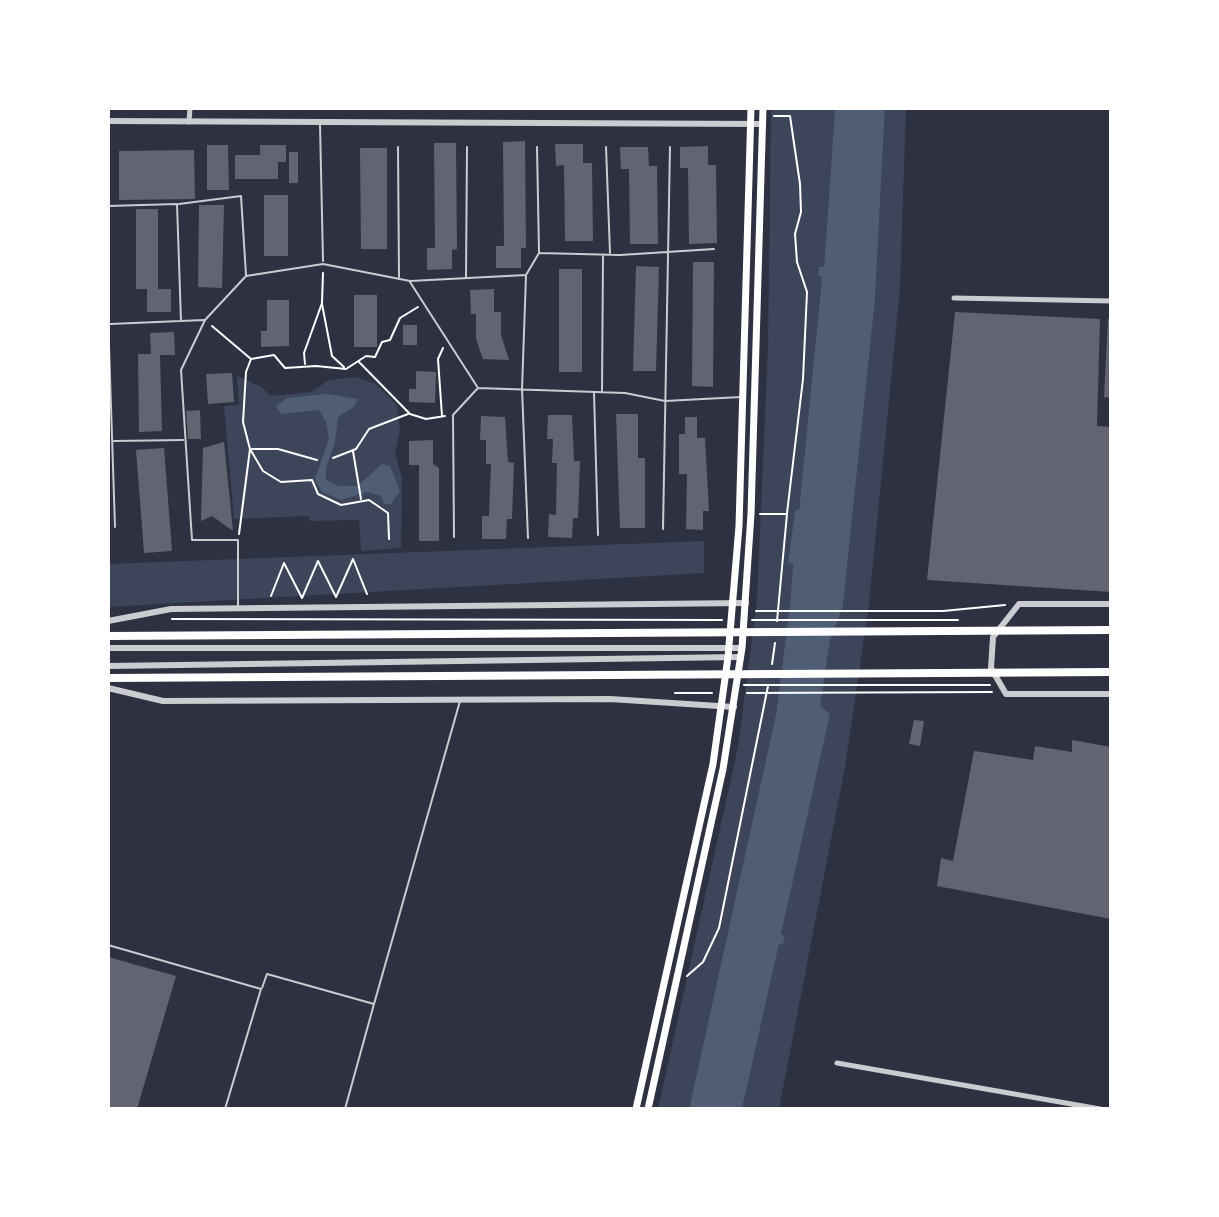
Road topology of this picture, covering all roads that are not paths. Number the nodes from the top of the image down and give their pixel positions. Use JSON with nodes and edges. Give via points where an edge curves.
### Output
{"nodes":[{"id":1,"x":190,"y":108,"type":"edge"},
{"id":2,"x":751,"y":108,"type":"edge"},
{"id":3,"x":762,"y":116,"type":"edge"},
{"id":4,"x":108,"y":121,"type":"edge"},
{"id":5,"x":189,"y":122,"type":"junction"},
{"id":6,"x":320,"y":123,"type":"junction"},
{"id":7,"x":750,"y":124,"type":"junction"},
{"id":8,"x":398,"y":147,"type":"dead end"},
{"id":9,"x":467,"y":147,"type":"dead end"},
{"id":10,"x":537,"y":147,"type":"dead end"},
{"id":11,"x":606,"y":147,"type":"dead end"},
{"id":12,"x":670,"y":147,"type":"dead end"},
{"id":13,"x":177,"y":204,"type":"junction"},
{"id":14,"x":108,"y":206,"type":"edge"},
{"id":15,"x":714,"y":249,"type":"dead end"},
{"id":16,"x":668,"y":252,"type":"junction"},
{"id":17,"x":539,"y":253,"type":"junction"},
{"id":18,"x":603,"y":254,"type":"junction"},
{"id":19,"x":610,"y":254,"type":"junction"},
{"id":20,"x":323,"y":264,"type":"junction"},
{"id":21,"x":526,"y":275,"type":"junction"},
{"id":22,"x":246,"y":276,"type":"junction"},
{"id":23,"x":466,"y":278,"type":"junction"},
{"id":24,"x":399,"y":279,"type":"junction"},
{"id":25,"x":410,"y":281,"type":"junction"},
{"id":26,"x":954,"y":298,"type":"dead end"},
{"id":27,"x":1111,"y":301,"type":"edge"},
{"id":28,"x":108,"y":316,"type":"edge"},
{"id":29,"x":205,"y":320,"type":"junction"},
{"id":30,"x":181,"y":321,"type":"junction"},
{"id":31,"x":108,"y":324,"type":"edge"},
{"id":32,"x":478,"y":388,"type":"junction"},
{"id":33,"x":522,"y":389,"type":"junction"},
{"id":34,"x":594,"y":392,"type":"junction"},
{"id":35,"x":602,"y":392,"type":"junction"},
{"id":36,"x":742,"y":397,"type":"junction"},
{"id":37,"x":109,"y":401,"type":"edge"},
{"id":38,"x":665,"y":401,"type":"junction"},
{"id":39,"x":185,"y":440,"type":"junction"},
{"id":40,"x":112,"y":441,"type":"junction"},
{"id":41,"x":115,"y":527,"type":"dead end"},
{"id":42,"x":663,"y":529,"type":"dead end"},
{"id":43,"x":598,"y":535,"type":"dead end"},
{"id":44,"x":454,"y":537,"type":"dead end"},
{"id":45,"x":528,"y":538,"type":"dead end"},
{"id":46,"x":734,"y":603,"type":"junction"},
{"id":47,"x":746,"y":603,"type":"junction"},
{"id":48,"x":1111,"y":604,"type":"edge"},
{"id":49,"x":238,"y":609,"type":"junction"},
{"id":50,"x":108,"y":621,"type":"edge"},
{"id":51,"x":1111,"y":630,"type":"edge"},
{"id":52,"x":108,"y":636,"type":"edge"},
{"id":53,"x":729,"y":647,"type":"junction"},
{"id":54,"x":108,"y":648,"type":"edge"},
{"id":55,"x":742,"y":648,"type":"junction"},
{"id":56,"x":728,"y":657,"type":"junction"},
{"id":57,"x":740,"y":657,"type":"junction"},
{"id":58,"x":108,"y":666,"type":"edge"},
{"id":59,"x":1111,"y":672,"type":"edge"},
{"id":60,"x":108,"y":678,"type":"edge"},
{"id":61,"x":108,"y":688,"type":"edge"},
{"id":62,"x":1111,"y":694,"type":"edge"},
{"id":63,"x":461,"y":698,"type":"junction"},
{"id":64,"x":721,"y":707,"type":"junction"},
{"id":65,"x":734,"y":707,"type":"junction"},
{"id":66,"x":108,"y":945,"type":"edge"},
{"id":67,"x":261,"y":989,"type":"junction"},
{"id":68,"x":374,"y":1004,"type":"junction"},
{"id":69,"x":837,"y":1063,"type":"dead end"},
{"id":70,"x":225,"y":1109,"type":"edge"},
{"id":71,"x":345,"y":1109,"type":"edge"},
{"id":72,"x":636,"y":1109,"type":"edge"},
{"id":73,"x":648,"y":1109,"type":"edge"},
{"id":74,"x":1100,"y":1109,"type":"edge"}],
"edges":[{"from":1,"to":5,"type":"street"},
{"from":2,"to":7,"type":"main road"},
{"from":3,"to":7,"type":"street"},
{"from":3,"to":47,"type":"main road"},
{"from":4,"to":5,"type":"street"},
{"from":5,"to":6,"type":"street"},
{"from":6,"to":7,"type":"street"},
{"from":6,"to":20,"type":"lane"},
{"from":7,"to":36,"type":"main road"},
{"from":8,"to":24,"type":"lane"},
{"from":9,"to":23,"type":"lane"},
{"from":10,"to":17,"type":"lane"},
{"from":11,"to":19,"type":"lane"},
{"from":12,"to":16,"type":"lane"},
{"from":13,"to":14,"type":"lane"},
{"from":13,"to":22,"type":"lane","via":[[241,196]]},
{"from":13,"to":30,"type":"lane"},
{"from":15,"to":16,"type":"lane"},
{"from":16,"to":19,"type":"lane"},
{"from":16,"to":38,"type":"lane"},
{"from":17,"to":18,"type":"lane"},
{"from":17,"to":21,"type":"lane"},
{"from":18,"to":19,"type":"lane"},
{"from":18,"to":35,"type":"lane"},
{"from":20,"to":22,"type":"lane"},
{"from":20,"to":24,"type":"lane"},
{"from":21,"to":23,"type":"lane"},
{"from":21,"to":33,"type":"lane"},
{"from":22,"to":29,"type":"lane"},
{"from":23,"to":25,"type":"lane"},
{"from":24,"to":25,"type":"lane"},
{"from":25,"to":32,"type":"lane"},
{"from":26,"to":27,"type":"street"},
{"from":28,"to":31,"type":"lane"},
{"from":29,"to":30,"type":"lane"},
{"from":29,"to":39,"type":"lane","via":[[181,370]]},
{"from":30,"to":31,"type":"lane"},
{"from":31,"to":37,"type":"lane"},
{"from":32,"to":33,"type":"lane"},
{"from":32,"to":44,"type":"lane","via":[[453,415]]},
{"from":33,"to":34,"type":"lane"},
{"from":33,"to":45,"type":"lane"},
{"from":34,"to":35,"type":"lane"},
{"from":34,"to":43,"type":"lane"},
{"from":35,"to":38,"type":"lane"},
{"from":36,"to":38,"type":"lane"},
{"from":36,"to":46,"type":"main road"},
{"from":37,"to":40,"type":"lane"},
{"from":38,"to":42,"type":"lane"},
{"from":39,"to":40,"type":"lane"},
{"from":39,"to":49,"type":"lane","via":[[192,540],[238,540]]},
{"from":40,"to":41,"type":"lane"},
{"from":46,"to":47,"type":"street"},
{"from":46,"to":49,"type":"street"},
{"from":46,"to":53,"type":"main road"},
{"from":47,"to":55,"type":"main road"},
{"from":48,"to":62,"type":"street","via":[[1019,604],[993,637],[991,668],[1006,694]]},
{"from":49,"to":50,"type":"street","via":[[171,609]]},
{"from":51,"to":52,"type":"main road"},
{"from":53,"to":54,"type":"street"},
{"from":53,"to":55,"type":"street"},
{"from":53,"to":56,"type":"main road"},
{"from":55,"to":57,"type":"main road"},
{"from":56,"to":57,"type":"street"},
{"from":56,"to":58,"type":"street"},
{"from":56,"to":64,"type":"main road"},
{"from":57,"to":65,"type":"main road"},
{"from":59,"to":60,"type":"main road"},
{"from":61,"to":63,"type":"street","via":[[163,701]]},
{"from":63,"to":64,"type":"street","via":[[610,699]]},
{"from":63,"to":68,"type":"lane"},
{"from":64,"to":65,"type":"street"},
{"from":64,"to":72,"type":"main road"},
{"from":65,"to":73,"type":"main road"},
{"from":66,"to":67,"type":"lane"},
{"from":67,"to":68,"type":"lane","via":[[267,974]]},
{"from":67,"to":70,"type":"lane"},
{"from":68,"to":71,"type":"lane"},
{"from":69,"to":74,"type":"street"}]}
